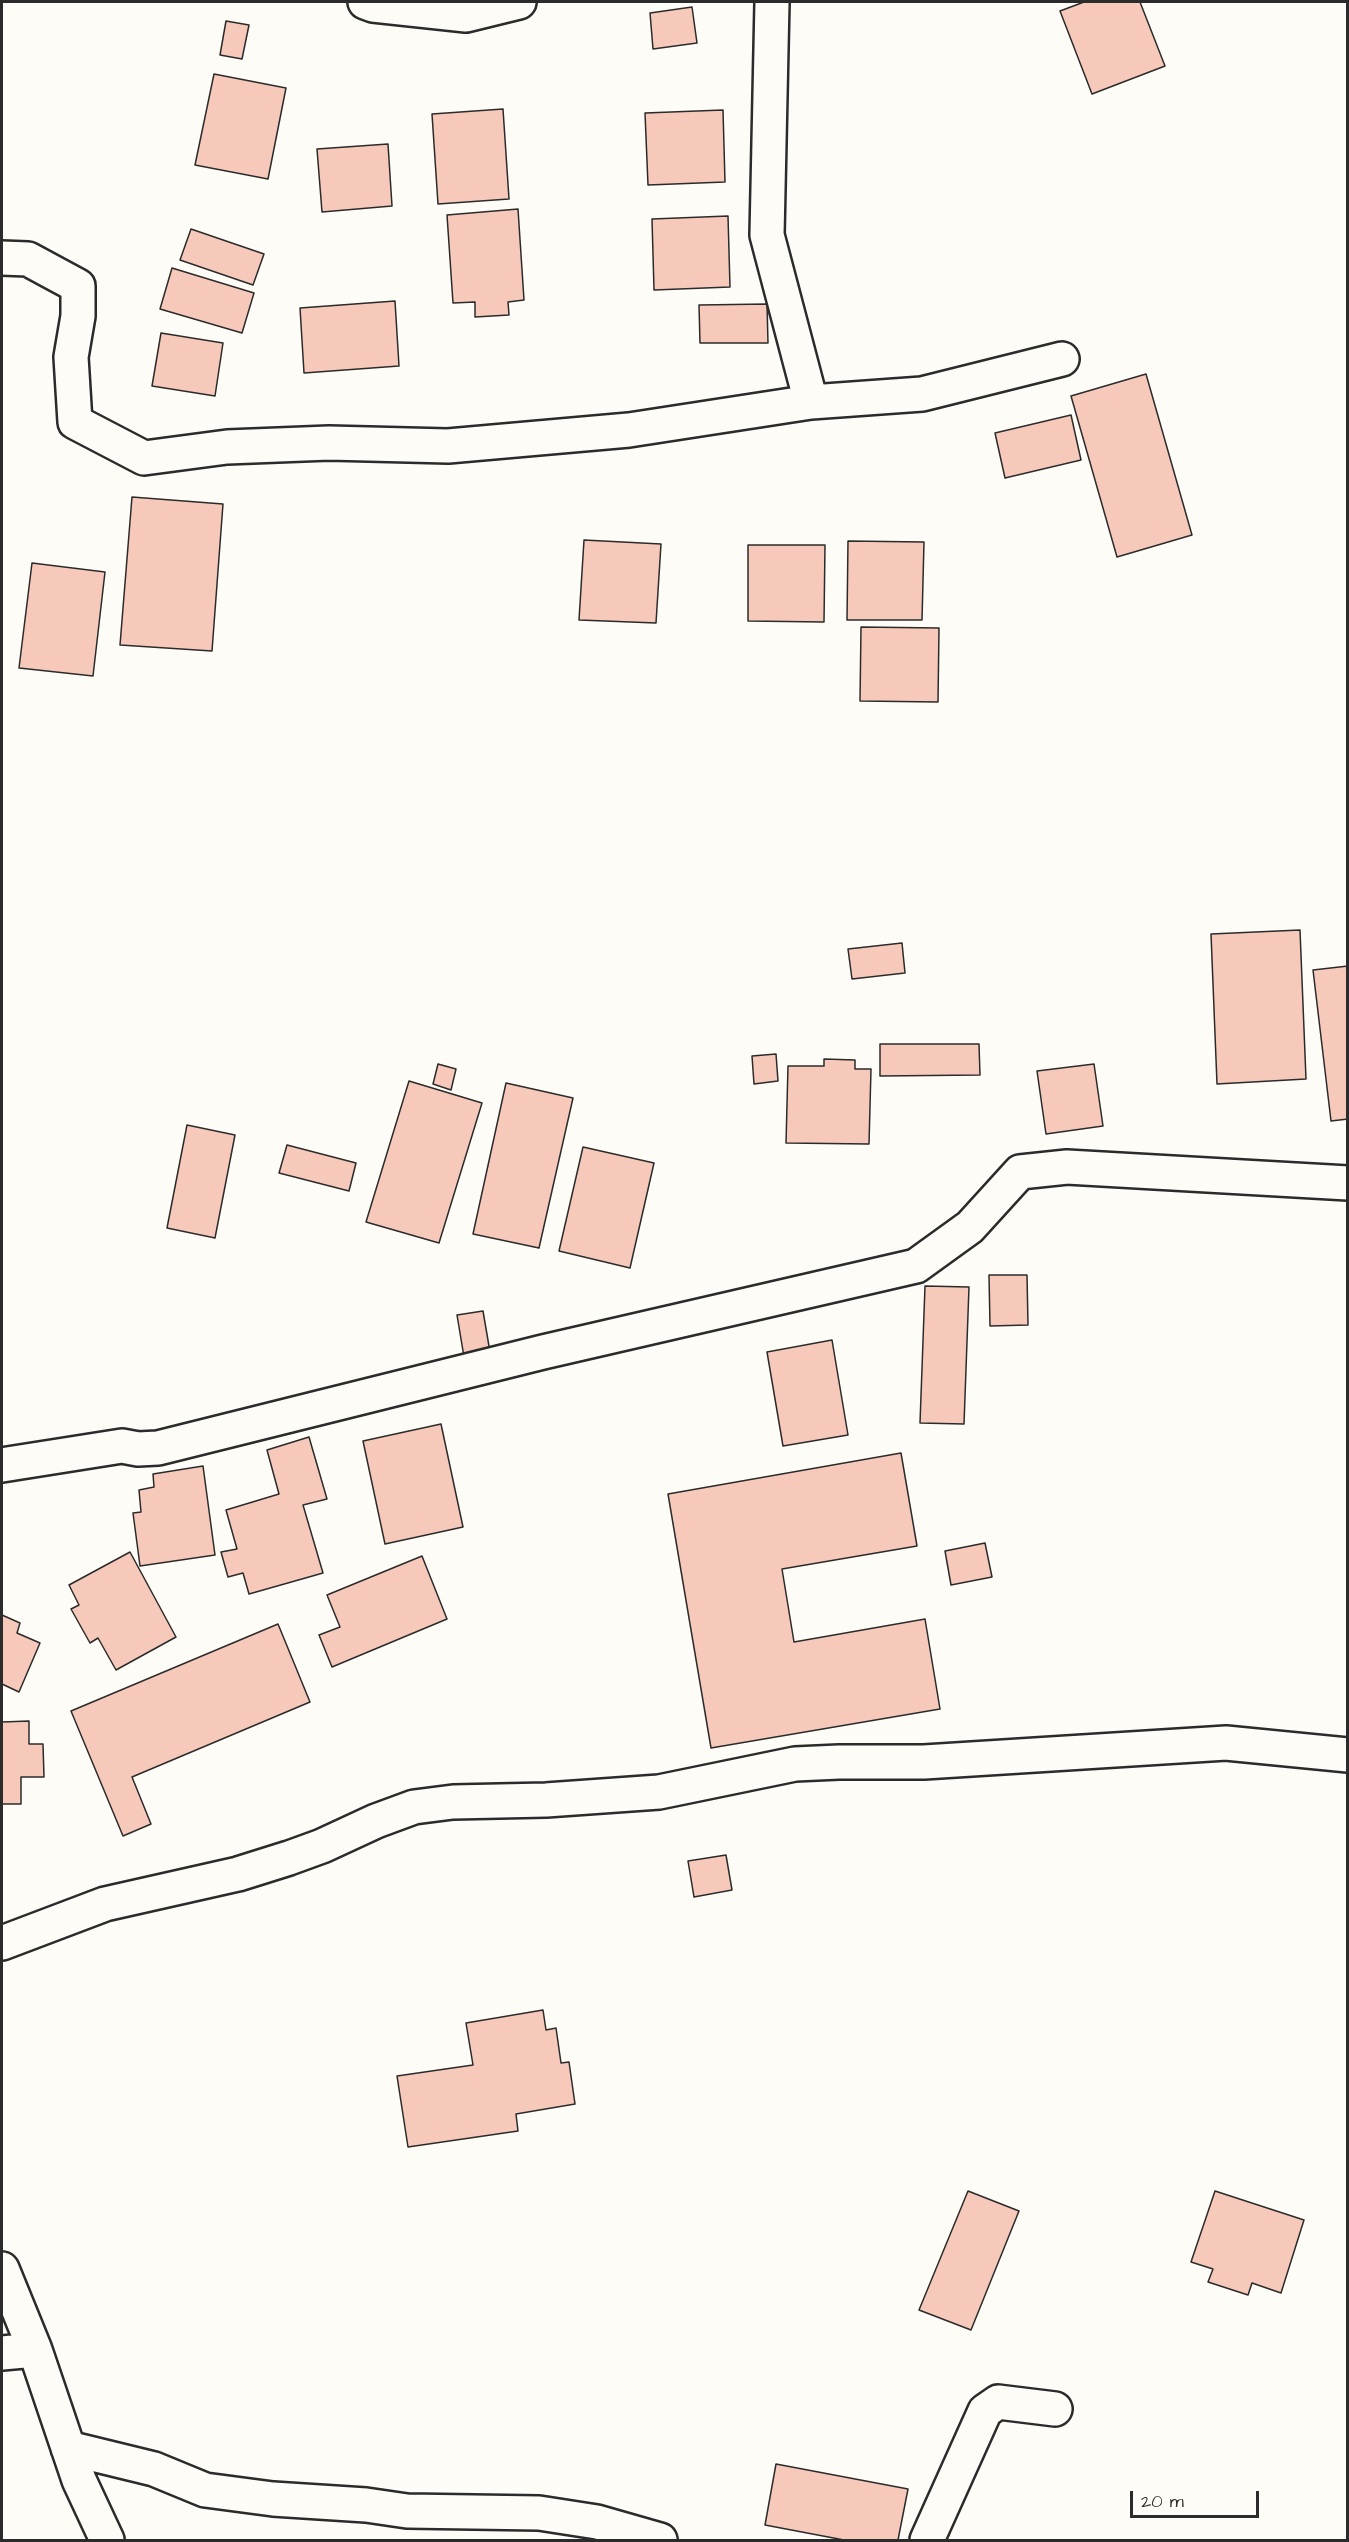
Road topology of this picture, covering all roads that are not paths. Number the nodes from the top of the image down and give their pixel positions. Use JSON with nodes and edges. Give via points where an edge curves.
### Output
{"nodes":[{"id":1,"x":365,"y":2,"type":"edge"},
{"id":2,"x":519,"y":2,"type":"edge"},
{"id":3,"x":772,"y":2,"type":"edge"},
{"id":4,"x":2,"y":258,"type":"edge"},
{"id":5,"x":1062,"y":358,"type":"dead end"},
{"id":6,"x":811,"y":402,"type":"junction"},
{"id":7,"x":1347,"y":1183,"type":"edge"},
{"id":8,"x":2,"y":1465,"type":"edge"},
{"id":9,"x":1347,"y":1755,"type":"edge"},
{"id":10,"x":2,"y":1943,"type":"edge"},
{"id":11,"x":2,"y":2269,"type":"edge"},
{"id":12,"x":35,"y":2350,"type":"junction"},
{"id":13,"x":2,"y":2353,"type":"edge"},
{"id":14,"x":1055,"y":2409,"type":"dead end"},
{"id":15,"x":68,"y":2448,"type":"junction"},
{"id":16,"x":107,"y":2541,"type":"edge"},
{"id":17,"x":660,"y":2541,"type":"edge"},
{"id":18,"x":927,"y":2541,"type":"edge"}],
"edges":[{"from":1,"to":2,"type":"street","via":[[466,15]]},
{"from":3,"to":6,"type":"street","via":[[767,235]]},
{"from":4,"to":6,"type":"street","via":[[28,259],[78,286],[71,357],[75,422],[144,458],[238,446],[448,446],[629,430]]},
{"from":5,"to":6,"type":"street","via":[[922,394]]},
{"from":7,"to":8,"type":"street","via":[[1067,1167],[1020,1172],[970,1227],[916,1266],[532,1355],[158,1448],[122,1446]]},
{"from":9,"to":10,"type":"street","via":[[1226,1743],[924,1762],[828,1762],[795,1764],[659,1792],[453,1802],[414,1808],[322,1846],[238,1874],[105,1904]]},
{"from":11,"to":12,"type":"street"},
{"from":12,"to":13,"type":"street"},
{"from":12,"to":15,"type":"street"},
{"from":14,"to":18,"type":"street","via":[[998,2402],[985,2411]]},
{"from":15,"to":16,"type":"street"},
{"from":15,"to":17,"type":"street","via":[[154,2469],[205,2490],[407,2511],[539,2512],[597,2522]]}]}
